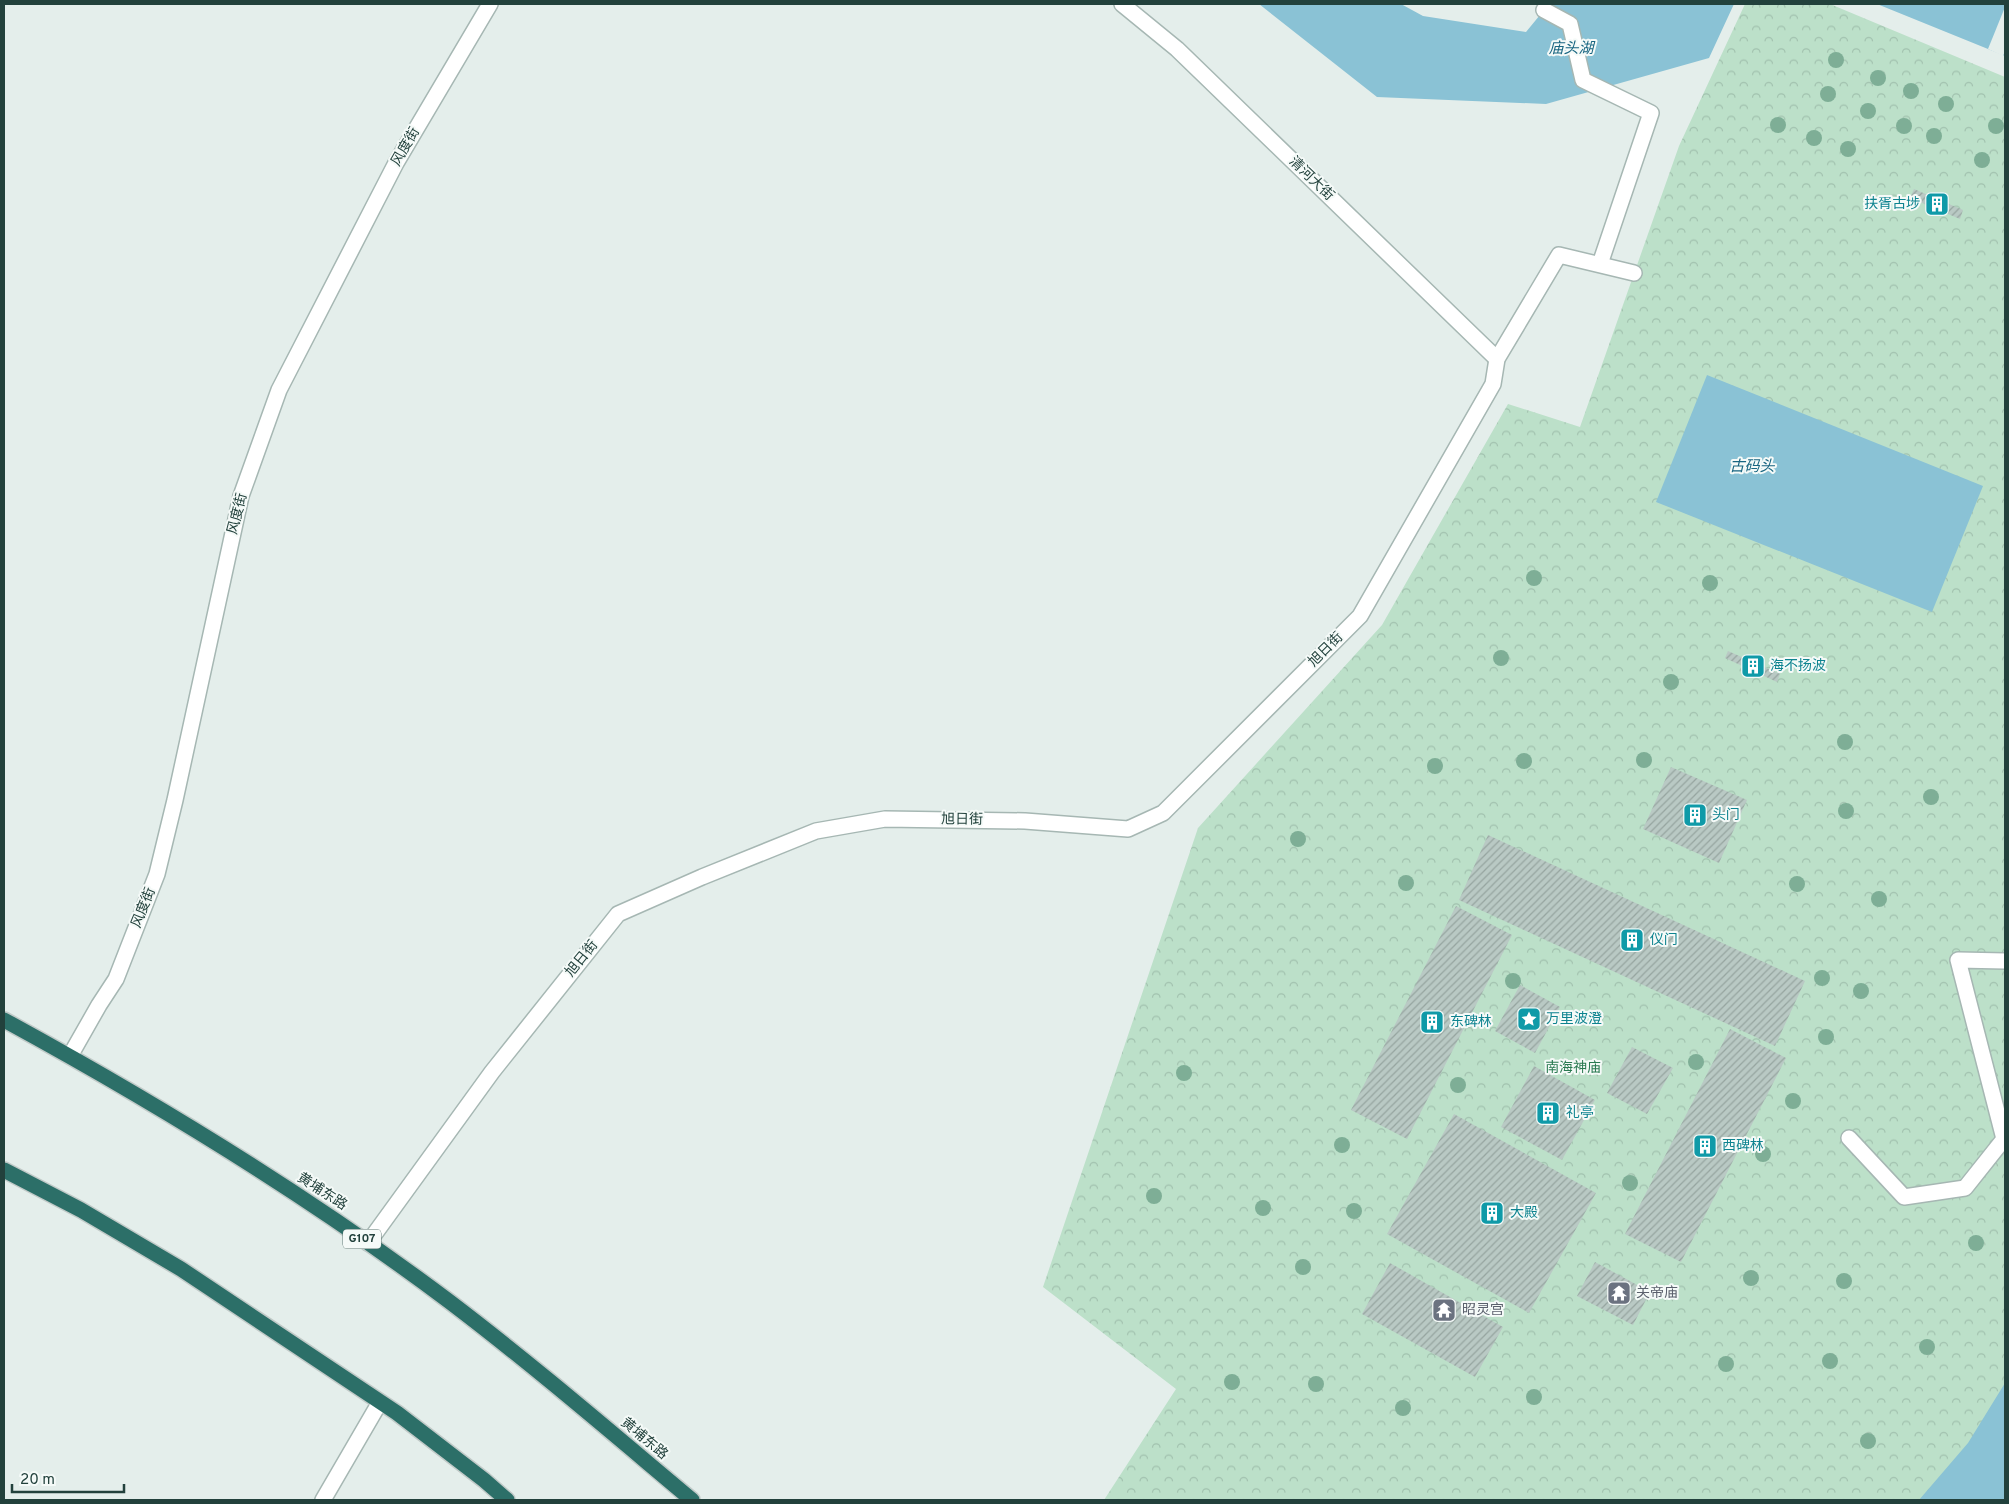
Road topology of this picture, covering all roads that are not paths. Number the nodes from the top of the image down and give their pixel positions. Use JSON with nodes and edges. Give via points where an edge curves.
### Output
{"nodes":[{"id":1,"x":490,"y":4,"type":"edge"},
{"id":2,"x":1122,"y":4,"type":"edge"},
{"id":3,"x":1544,"y":10,"type":"dead end"},
{"id":4,"x":1600,"y":264,"type":"junction"},
{"id":5,"x":1634,"y":273,"type":"dead end"},
{"id":6,"x":1497,"y":359,"type":"junction"},
{"id":7,"x":2005,"y":961,"type":"edge"},
{"id":8,"x":4,"y":1020,"type":"edge"},
{"id":9,"x":70,"y":1056,"type":"junction"},
{"id":10,"x":1850,"y":1138,"type":"dead end"},
{"id":11,"x":4,"y":1170,"type":"edge"},
{"id":12,"x":368,"y":1243,"type":"junction"},
{"id":13,"x":380,"y":1402,"type":"junction"},
{"id":14,"x":323,"y":1500,"type":"edge"},
{"id":15,"x":507,"y":1500,"type":"edge"},
{"id":16,"x":692,"y":1500,"type":"edge"}],
"edges":[{"from":1,"to":9,"type":"street","name":"风度街","via":[[396,163],[279,390],[241,496],[157,874],[116,979]]},
{"from":2,"to":6,"type":"street","name":"清河大街","via":[[1177,49]]},
{"from":3,"to":4,"type":"street","via":[[1570,24],[1583,80],[1650,113]]},
{"from":4,"to":5,"type":"street"},
{"from":4,"to":6,"type":"street","via":[[1559,255]]},
{"from":6,"to":12,"type":"street","name":"旭日街","via":[[1493,384],[1360,616],[1163,813],[1128,829],[1026,821],[885,818],[816,831],[618,914],[492,1072]]},
{"from":7,"to":10,"type":"street","via":[[1958,960],[2004,1139],[1965,1188],[1904,1197]]},
{"from":8,"to":9,"type":"highway","name":"黄埔东路","number":"G107"},
{"from":9,"to":12,"type":"highway","name":"黄埔东路","number":"G107","via":[[208,1138]]},
{"from":11,"to":13,"type":"highway","via":[[81,1210],[181,1269]]},
{"from":12,"to":16,"type":"highway","name":"黄埔东路","number":"G107","via":[[538,1371]]},
{"from":13,"to":14,"type":"street"},
{"from":13,"to":15,"type":"highway"}]}
